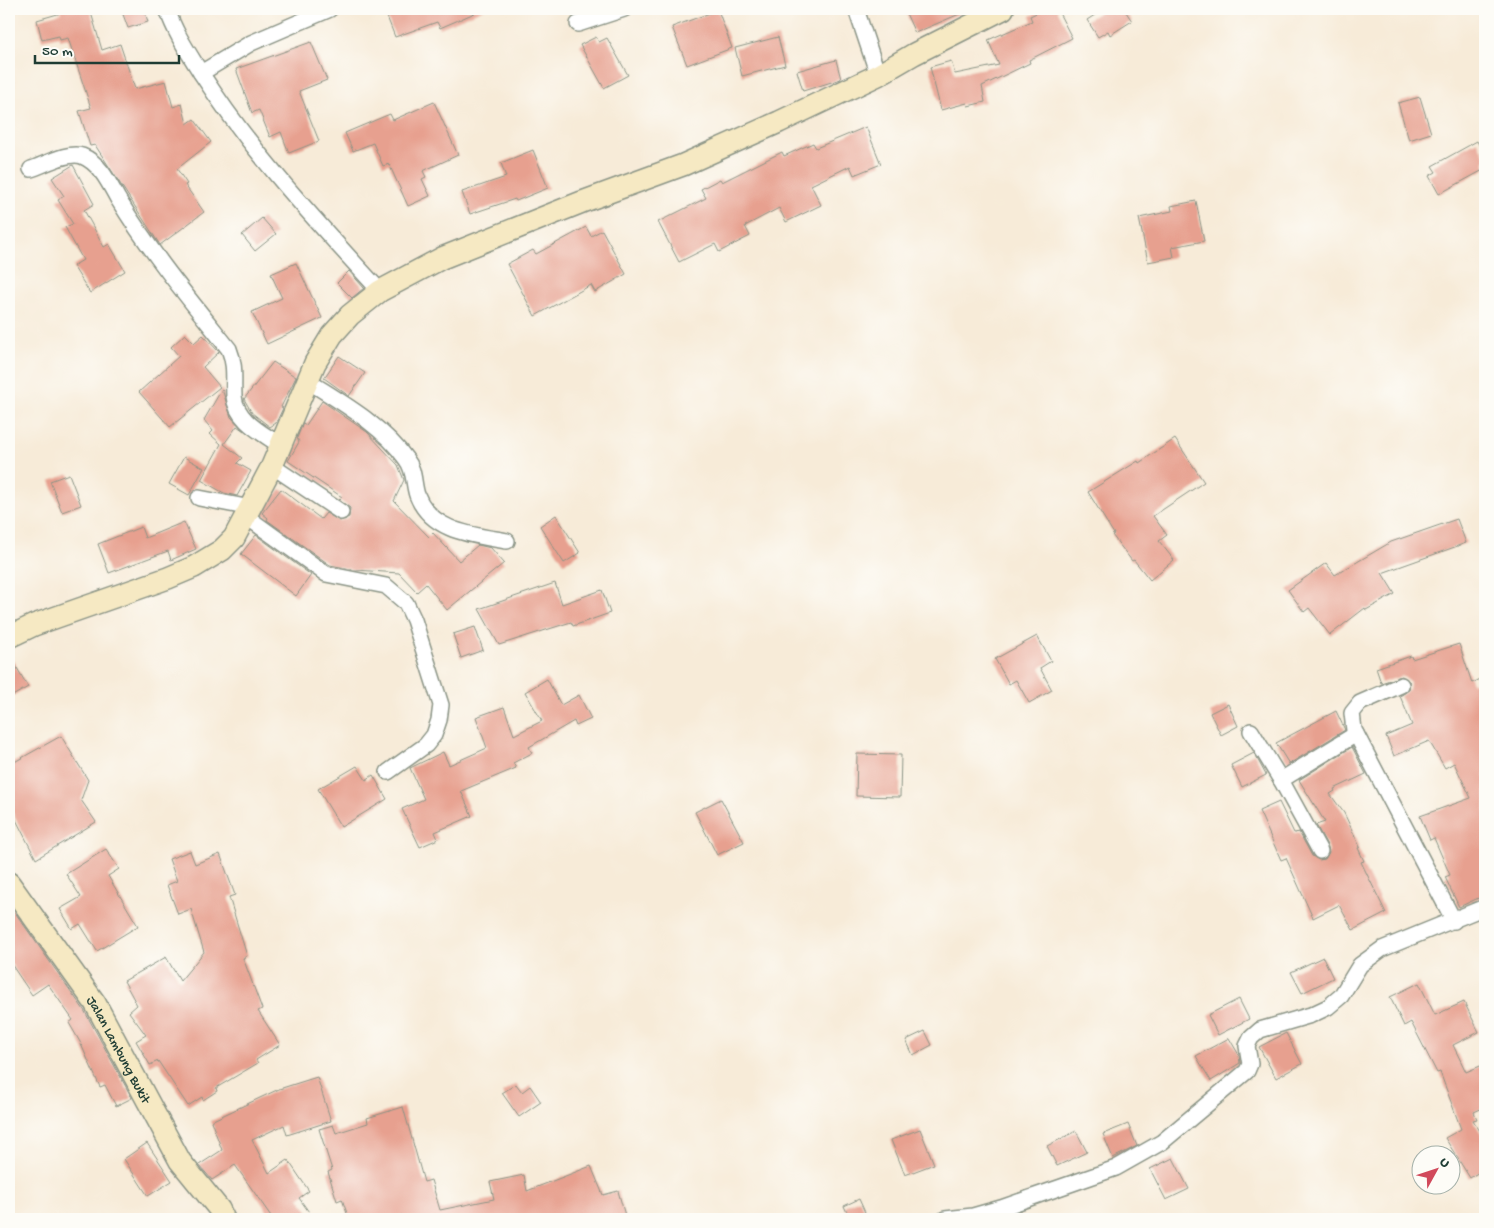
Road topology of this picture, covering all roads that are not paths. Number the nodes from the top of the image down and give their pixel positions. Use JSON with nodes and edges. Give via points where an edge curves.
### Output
{"nodes":[{"id":1,"x":167,"y":9,"type":"edge"},
{"id":2,"x":330,"y":9,"type":"edge"},
{"id":3,"x":624,"y":9,"type":"edge"},
{"id":4,"x":856,"y":9,"type":"edge"},
{"id":5,"x":1002,"y":9,"type":"edge"},
{"id":6,"x":578,"y":24,"type":"dead end"},
{"id":7,"x":201,"y":73,"type":"junction"},
{"id":8,"x":878,"y":75,"type":"junction"},
{"id":9,"x":30,"y":170,"type":"dead end"},
{"id":10,"x":380,"y":290,"type":"junction"},
{"id":11,"x":308,"y":381,"type":"junction"},
{"id":12,"x":281,"y":446,"type":"junction"},
{"id":13,"x":272,"y":466,"type":"junction"},
{"id":14,"x":199,"y":498,"type":"dead end"},
{"id":15,"x":249,"y":512,"type":"junction"},
{"id":16,"x":341,"y":512,"type":"dead end"},
{"id":17,"x":507,"y":541,"type":"dead end"},
{"id":18,"x":9,"y":636,"type":"edge"},
{"id":19,"x":1401,"y":685,"type":"dead end"},
{"id":20,"x":1252,"y":731,"type":"dead end"},
{"id":21,"x":1356,"y":734,"type":"junction"},
{"id":22,"x":388,"y":772,"type":"dead end"},
{"id":23,"x":1280,"y":780,"type":"junction"},
{"id":24,"x":1320,"y":851,"type":"dead end"},
{"id":25,"x":9,"y":883,"type":"edge"},
{"id":26,"x":1485,"y":907,"type":"edge"},
{"id":27,"x":1454,"y":921,"type":"junction"},
{"id":28,"x":224,"y":1219,"type":"edge"},
{"id":29,"x":945,"y":1219,"type":"edge"}],
"edges":[{"from":1,"to":7,"type":"street","via":[[184,48]]},
{"from":2,"to":7,"type":"street","via":[[252,43]]},
{"from":3,"to":6,"type":"street"},
{"from":4,"to":8,"type":"street"},
{"from":5,"to":8,"type":"street"},
{"from":7,"to":10,"type":"street","via":[[245,138],[284,186]]},
{"from":8,"to":10,"type":"street","via":[[683,165],[442,258]]},
{"from":9,"to":12,"type":"street","via":[[80,155],[102,171],[143,240],[229,349],[234,361],[237,409],[244,419]]},
{"from":10,"to":11,"type":"street","via":[[332,335]]},
{"from":11,"to":12,"type":"street"},
{"from":11,"to":17,"type":"street","via":[[356,412],[408,460],[417,494],[433,520],[449,528]]},
{"from":12,"to":13,"type":"street"},
{"from":13,"to":15,"type":"street"},
{"from":13,"to":16,"type":"street"},
{"from":14,"to":15,"type":"street"},
{"from":15,"to":18,"type":"street","via":[[234,538],[222,550],[194,567]]},
{"from":15,"to":22,"type":"street","via":[[326,574],[386,586],[406,603],[441,705],[434,735],[426,745]]},
{"from":19,"to":21,"type":"street","via":[[1360,703],[1352,713]]},
{"from":20,"to":23,"type":"street"},
{"from":21,"to":23,"type":"street"},
{"from":21,"to":27,"type":"street"},
{"from":23,"to":24,"type":"street"},
{"from":25,"to":28,"type":"street","name":"Jalan Lambung Bukit","via":[[95,1003],[180,1161]]},
{"from":26,"to":27,"type":"street"},
{"from":27,"to":29,"type":"street","via":[[1370,956],[1360,965],[1341,996],[1328,1007],[1260,1030],[1246,1046],[1250,1064],[1247,1071],[1184,1126],[1136,1158],[1001,1208],[974,1216]]}]}
